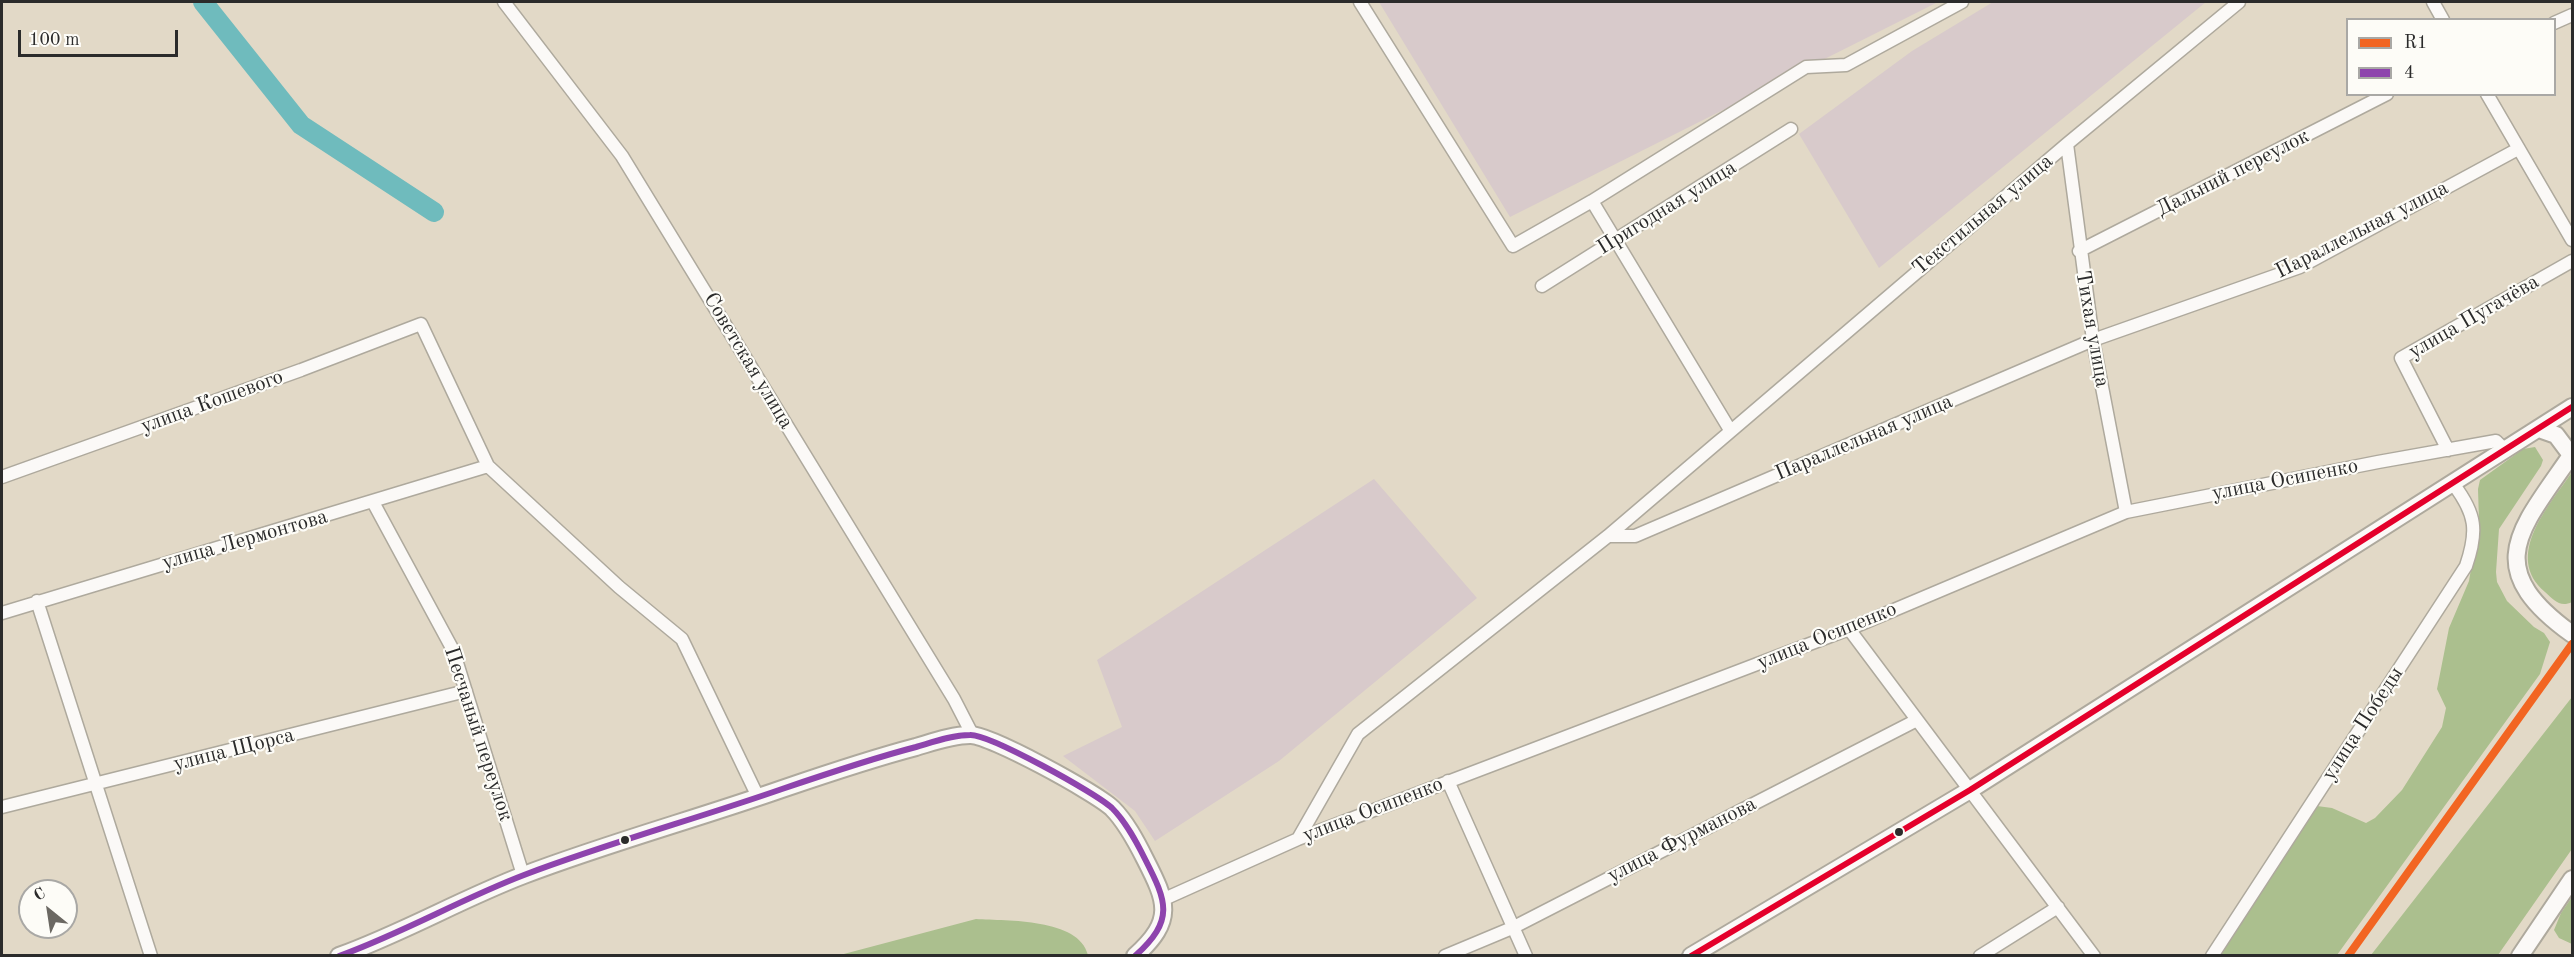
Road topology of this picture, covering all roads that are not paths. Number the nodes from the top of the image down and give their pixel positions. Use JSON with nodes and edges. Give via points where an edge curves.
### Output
{"nodes":[{"id":1,"x":504,"y":2,"type":"edge"},
{"id":2,"x":1360,"y":2,"type":"edge"},
{"id":3,"x":1962,"y":2,"type":"edge"},
{"id":4,"x":2239,"y":2,"type":"edge"},
{"id":5,"x":2433,"y":2,"type":"edge"},
{"id":6,"x":2572,"y":15,"type":"edge"},
{"id":7,"x":2442,"y":18,"type":"edge"},
{"id":8,"x":2556,"y":22,"type":"edge"},
{"id":9,"x":2383,"y":96,"type":"edge"},
{"id":10,"x":2488,"y":96,"type":"edge"},
{"id":11,"x":1791,"y":129,"type":"dead end"},
{"id":12,"x":2067,"y":144,"type":"junction"},
{"id":13,"x":2518,"y":149,"type":"junction"},
{"id":14,"x":1592,"y":201,"type":"junction"},
{"id":15,"x":2572,"y":240,"type":"edge"},
{"id":16,"x":1615,"y":241,"type":"junction"},
{"id":17,"x":2079,"y":251,"type":"junction"},
{"id":18,"x":2572,"y":261,"type":"edge"},
{"id":19,"x":1542,"y":286,"type":"dead end"},
{"id":20,"x":2093,"y":340,"type":"junction"},
{"id":21,"x":2572,"y":407,"type":"edge"},
{"id":22,"x":2539,"y":429,"type":"junction"},
{"id":23,"x":1730,"y":430,"type":"junction"},
{"id":24,"x":2448,"y":450,"type":"junction"},
{"id":25,"x":2506,"y":451,"type":"junction"},
{"id":26,"x":2572,"y":454,"type":"edge"},
{"id":27,"x":488,"y":466,"type":"junction"},
{"id":28,"x":2,"y":477,"type":"edge"},
{"id":29,"x":2454,"y":485,"type":"junction"},
{"id":30,"x":373,"y":502,"type":"junction"},
{"id":31,"x":2126,"y":512,"type":"junction"},
{"id":32,"x":1608,"y":536,"type":"junction"},
{"id":33,"x":37,"y":602,"type":"junction"},
{"id":34,"x":2,"y":613,"type":"edge"},
{"id":35,"x":1849,"y":629,"type":"junction"},
{"id":36,"x":2568,"y":631,"type":"edge"},
{"id":37,"x":466,"y":691,"type":"junction"},
{"id":38,"x":1917,"y":720,"type":"junction"},
{"id":39,"x":972,"y":734,"type":"junction"},
{"id":40,"x":1448,"y":781,"type":"junction"},
{"id":41,"x":94,"y":786,"type":"junction"},
{"id":42,"x":1970,"y":790,"type":"junction"},
{"id":43,"x":758,"y":797,"type":"junction"},
{"id":44,"x":2,"y":807,"type":"edge"},
{"id":45,"x":1298,"y":839,"type":"junction"},
{"id":46,"x":523,"y":875,"type":"junction"},
{"id":47,"x":2572,"y":879,"type":"edge"},
{"id":48,"x":1162,"y":900,"type":"junction"},
{"id":49,"x":2058,"y":907,"type":"junction"},
{"id":50,"x":1512,"y":928,"type":"junction"},
{"id":51,"x":151,"y":956,"type":"edge"},
{"id":52,"x":339,"y":956,"type":"edge"},
{"id":53,"x":1135,"y":956,"type":"edge"},
{"id":54,"x":1445,"y":956,"type":"edge"},
{"id":55,"x":1526,"y":956,"type":"edge"},
{"id":56,"x":1691,"y":956,"type":"edge"},
{"id":57,"x":1980,"y":956,"type":"edge"},
{"id":58,"x":2094,"y":956,"type":"edge"},
{"id":59,"x":2212,"y":956,"type":"edge"},
{"id":60,"x":2520,"y":956,"type":"edge"}],
"edges":[{"from":1,"to":39,"type":"street","name":"Советская улица","via":[[622,156]]},
{"from":2,"to":14,"type":"street","via":[[1513,246]]},
{"from":3,"to":14,"type":"street","via":[[1846,65],[1806,67]]},
{"from":4,"to":12,"type":"street","name":"Текстильная улица"},
{"from":5,"to":7,"type":"street"},
{"from":6,"to":8,"type":"street"},
{"from":9,"to":17,"type":"street","name":"Дальний переулок"},
{"from":10,"to":13,"type":"street"},
{"from":11,"to":16,"type":"street","name":"Пригодная улица"},
{"from":12,"to":17,"type":"street","name":"Тихая улица"},
{"from":12,"to":23,"type":"street","name":"Текстильная улица"},
{"from":13,"to":15,"type":"street"},
{"from":13,"to":20,"type":"street","name":"Параллельная улица","via":[[2300,267]]},
{"from":14,"to":16,"type":"street"},
{"from":16,"to":19,"type":"street","name":"Пригодная улица"},
{"from":16,"to":23,"type":"street"},
{"from":17,"to":20,"type":"street","name":"Тихая улица"},
{"from":18,"to":24,"type":"street","name":"улица Пугачёва","via":[[2401,358]]},
{"from":20,"to":31,"type":"street","name":"Тихая улица"},
{"from":20,"to":32,"type":"street","name":"Параллельная улица","via":[[1635,536]]},
{"from":21,"to":22,"type":"main road"},
{"from":22,"to":25,"type":"main road"},
{"from":22,"to":26,"type":"main road","via":[[2556,435]]},
{"from":23,"to":32,"type":"street","name":"Текстильная улица"},
{"from":24,"to":25,"type":"street","name":"улица Осипенко","via":[[2496,441]]},
{"from":24,"to":31,"type":"street","name":"улица Осипенко"},
{"from":25,"to":29,"type":"main road"},
{"from":26,"to":36,"type":"main road","via":[[2524,526],[2516,562],[2529,597]]},
{"from":27,"to":28,"type":"street","name":"улица Кошевого","via":[[421,324]]},
{"from":27,"to":30,"type":"street","name":"улица Лермонтова"},
{"from":27,"to":43,"type":"street","via":[[619,587],[682,639]]},
{"from":29,"to":42,"type":"main road"},
{"from":29,"to":59,"type":"street","name":"улица Победы","via":[[2474,520],[2466,566]]},
{"from":30,"to":33,"type":"street","name":"улица Лермонтова"},
{"from":30,"to":37,"type":"street","name":"Песчаный переулок","via":[[453,650]]},
{"from":31,"to":35,"type":"street","name":"улица Осипенко"},
{"from":32,"to":45,"type":"street","via":[[1358,734]]},
{"from":33,"to":34,"type":"street","name":"улица Лермонтова"},
{"from":33,"to":41,"type":"street"},
{"from":35,"to":38,"type":"street"},
{"from":35,"to":40,"type":"street","name":"улица Осипенко"},
{"from":37,"to":41,"type":"street","name":"улица Щорса"},
{"from":37,"to":46,"type":"street","name":"Песчаный переулок"},
{"from":38,"to":42,"type":"street"},
{"from":38,"to":50,"type":"street","name":"улица Фурманова"},
{"from":39,"to":43,"type":"main road","via":[[897,752]]},
{"from":39,"to":48,"type":"main road","via":[[1031,760],[1112,808],[1136,842]]},
{"from":40,"to":45,"type":"street","name":"улица Осипенко"},
{"from":40,"to":50,"type":"street"},
{"from":41,"to":44,"type":"street","name":"улица Щорса"},
{"from":41,"to":51,"type":"street"},
{"from":42,"to":49,"type":"street"},
{"from":42,"to":56,"type":"main road"},
{"from":43,"to":46,"type":"main road"},
{"from":45,"to":48,"type":"street","name":"улица Осипенко"},
{"from":46,"to":52,"type":"main road","via":[[408,929]]},
{"from":47,"to":60,"type":"main road"},
{"from":48,"to":53,"type":"main road","via":[[1158,932]]},
{"from":49,"to":57,"type":"street"},
{"from":49,"to":58,"type":"street"},
{"from":50,"to":54,"type":"street","name":"улица Фурманова"},
{"from":50,"to":55,"type":"street"}]}
